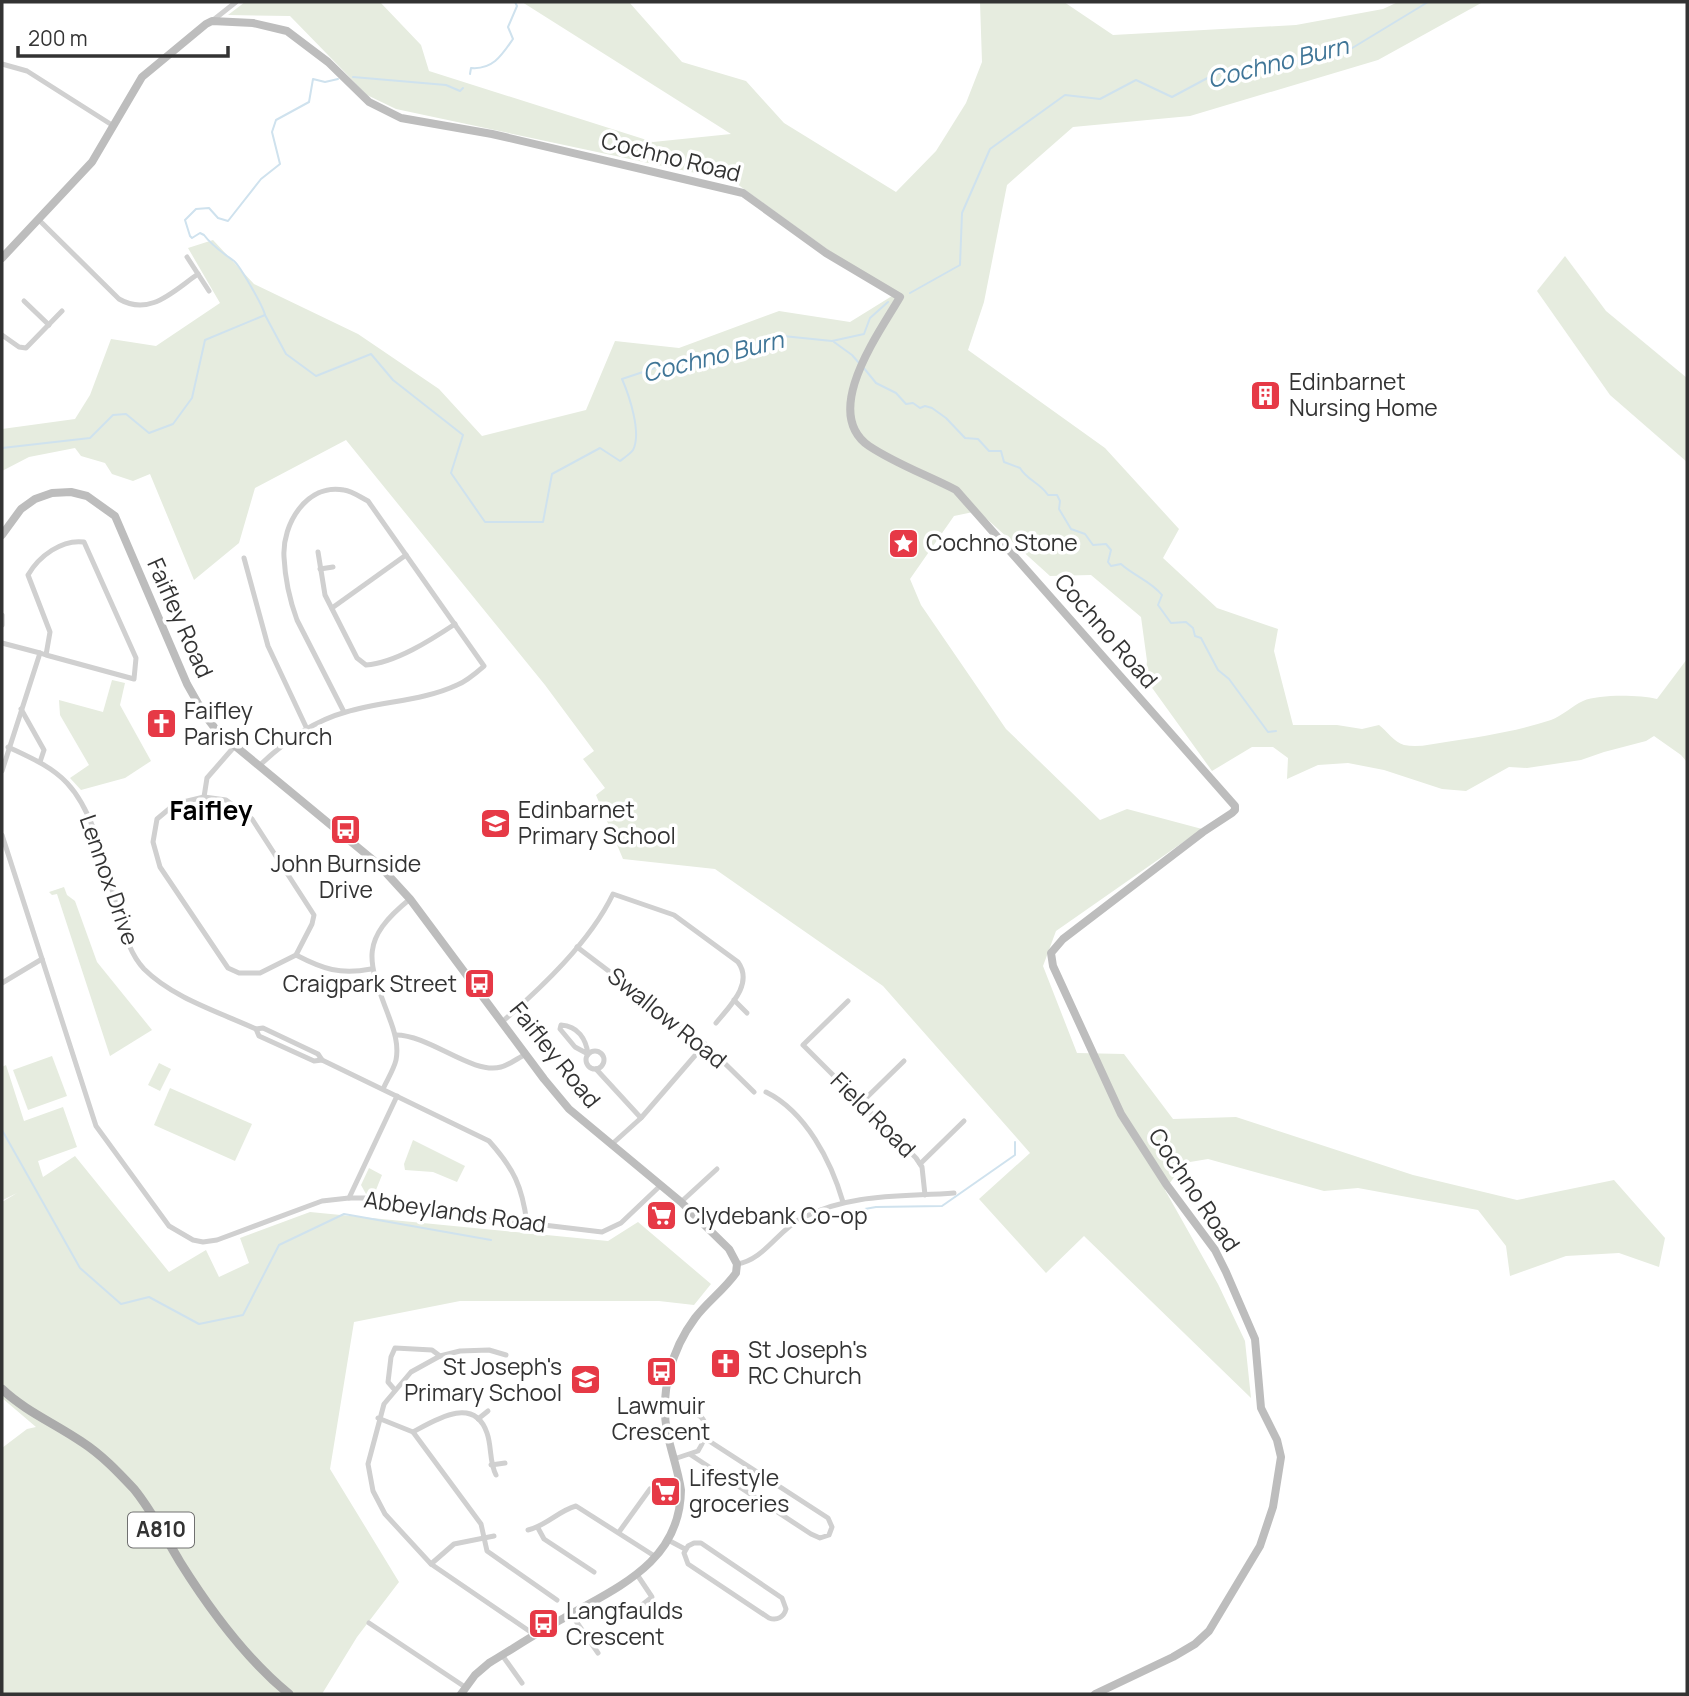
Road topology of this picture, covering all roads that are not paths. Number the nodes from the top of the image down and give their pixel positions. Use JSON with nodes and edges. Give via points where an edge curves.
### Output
{"nodes":[{"id":1,"x":236,"y":2,"type":"edge"},
{"id":2,"x":212,"y":21,"type":"junction"},
{"id":3,"x":2,"y":64,"type":"edge"},
{"id":4,"x":112,"y":125,"type":"junction"},
{"id":5,"x":38,"y":219,"type":"junction"},
{"id":6,"x":187,"y":257,"type":"dead end"},
{"id":7,"x":2,"y":258,"type":"edge"},
{"id":8,"x":198,"y":274,"type":"junction"},
{"id":9,"x":209,"y":291,"type":"dead end"},
{"id":10,"x":24,"y":301,"type":"dead end"},
{"id":11,"x":62,"y":311,"type":"dead end"},
{"id":12,"x":49,"y":325,"type":"junction"},
{"id":13,"x":2,"y":335,"type":"edge"},
{"id":14,"x":2,"y":535,"type":"edge"},
{"id":15,"x":318,"y":552,"type":"dead end"},
{"id":16,"x":406,"y":555,"type":"junction"},
{"id":17,"x":244,"y":558,"type":"dead end"},
{"id":18,"x":333,"y":567,"type":"dead end"},
{"id":19,"x":320,"y":569,"type":"junction"},
{"id":20,"x":332,"y":608,"type":"junction"},
{"id":21,"x":2,"y":615,"type":"edge"},
{"id":22,"x":455,"y":624,"type":"junction"},
{"id":23,"x":2,"y":625,"type":"edge"},
{"id":24,"x":2,"y":643,"type":"edge"},
{"id":25,"x":43,"y":654,"type":"junction"},
{"id":26,"x":21,"y":709,"type":"junction"},
{"id":27,"x":344,"y":712,"type":"junction"},
{"id":28,"x":307,"y":729,"type":"junction"},
{"id":29,"x":8,"y":747,"type":"junction"},
{"id":30,"x":234,"y":747,"type":"junction"},
{"id":31,"x":40,"y":762,"type":"junction"},
{"id":32,"x":259,"y":766,"type":"junction"},
{"id":33,"x":2,"y":771,"type":"edge"},
{"id":34,"x":204,"y":797,"type":"junction"},
{"id":35,"x":2,"y":835,"type":"edge"},
{"id":36,"x":410,"y":900,"type":"junction"},
{"id":37,"x":577,"y":947,"type":"junction"},
{"id":38,"x":296,"y":955,"type":"junction"},
{"id":39,"x":42,"y":959,"type":"junction"},
{"id":40,"x":371,"y":969,"type":"junction"},
{"id":41,"x":2,"y":984,"type":"edge"},
{"id":42,"x":734,"y":1000,"type":"junction"},
{"id":43,"x":848,"y":1001,"type":"dead end"},
{"id":44,"x":747,"y":1013,"type":"dead end"},
{"id":45,"x":502,"y":1021,"type":"junction"},
{"id":46,"x":716,"y":1023,"type":"dead end"},
{"id":47,"x":396,"y":1035,"type":"junction"},
{"id":48,"x":705,"y":1044,"type":"junction"},
{"id":49,"x":526,"y":1054,"type":"junction"},
{"id":50,"x":588,"y":1054,"type":"junction"},
{"id":51,"x":904,"y":1061,"type":"dead end"},
{"id":52,"x":596,"y":1069,"type":"junction"},
{"id":53,"x":383,"y":1089,"type":"junction"},
{"id":54,"x":754,"y":1092,"type":"dead end"},
{"id":55,"x":766,"y":1092,"type":"dead end"},
{"id":56,"x":397,"y":1096,"type":"junction"},
{"id":57,"x":861,"y":1103,"type":"junction"},
{"id":58,"x":641,"y":1118,"type":"junction"},
{"id":59,"x":964,"y":1121,"type":"dead end"},
{"id":60,"x":611,"y":1145,"type":"junction"},
{"id":61,"x":920,"y":1164,"type":"junction"},
{"id":62,"x":717,"y":1170,"type":"dead end"},
{"id":63,"x":661,"y":1185,"type":"junction"},
{"id":64,"x":954,"y":1193,"type":"dead end"},
{"id":65,"x":925,"y":1195,"type":"junction"},
{"id":66,"x":349,"y":1198,"type":"junction"},
{"id":67,"x":681,"y":1202,"type":"junction"},
{"id":68,"x":842,"y":1202,"type":"junction"},
{"id":69,"x":527,"y":1223,"type":"junction"},
{"id":70,"x":737,"y":1264,"type":"junction"},
{"id":71,"x":506,"y":1355,"type":"dead end"},
{"id":72,"x":440,"y":1356,"type":"junction"},
{"id":73,"x":394,"y":1389,"type":"junction"},
{"id":74,"x":3,"y":1393,"type":"edge"},
{"id":75,"x":665,"y":1409,"type":"junction"},
{"id":76,"x":488,"y":1411,"type":"dead end"},
{"id":77,"x":379,"y":1418,"type":"junction"},
{"id":78,"x":478,"y":1419,"type":"junction"},
{"id":79,"x":413,"y":1432,"type":"junction"},
{"id":80,"x":706,"y":1439,"type":"junction"},
{"id":81,"x":691,"y":1455,"type":"junction"},
{"id":82,"x":674,"y":1459,"type":"junction"},
{"id":83,"x":505,"y":1464,"type":"dead end"},
{"id":84,"x":491,"y":1465,"type":"junction"},
{"id":85,"x":496,"y":1475,"type":"dead end"},
{"id":86,"x":650,"y":1489,"type":"dead end"},
{"id":87,"x":538,"y":1528,"type":"junction"},
{"id":88,"x":528,"y":1530,"type":"dead end"},
{"id":89,"x":619,"y":1532,"type":"junction"},
{"id":90,"x":494,"y":1536,"type":"dead end"},
{"id":91,"x":484,"y":1538,"type":"junction"},
{"id":92,"x":668,"y":1541,"type":"junction"},
{"id":93,"x":685,"y":1549,"type":"junction"},
{"id":94,"x":656,"y":1557,"type":"junction"},
{"id":95,"x":431,"y":1564,"type":"junction"},
{"id":96,"x":594,"y":1572,"type":"dead end"},
{"id":97,"x":638,"y":1576,"type":"junction"},
{"id":98,"x":557,"y":1600,"type":"dead end"},
{"id":99,"x":571,"y":1614,"type":"junction"},
{"id":100,"x":627,"y":1617,"type":"dead end"},
{"id":101,"x":369,"y":1623,"type":"dead end"},
{"id":102,"x":535,"y":1634,"type":"junction"},
{"id":103,"x":598,"y":1653,"type":"dead end"},
{"id":104,"x":502,"y":1655,"type":"junction"},
{"id":105,"x":522,"y":1683,"type":"dead end"},
{"id":106,"x":463,"y":1690,"type":"edge"},
{"id":107,"x":289,"y":1694,"type":"edge"},
{"id":108,"x":1095,"y":1694,"type":"edge"}],
"edges":[{"from":1,"to":2,"type":"street"},
{"from":2,"to":4,"type":"street","via":[[142,77]]},
{"from":2,"to":108,"type":"street","name":"Cochno Road","via":[[287,31],[319,54],[369,102],[401,118],[492,134],[743,193],[825,253],[900,297],[861,364],[851,414],[862,439],[956,490],[1235,806],[1051,953],[1121,1114],[1215,1250],[1251,1327],[1261,1408],[1281,1457],[1273,1507],[1260,1546],[1209,1631],[1173,1657]]},
{"from":3,"to":4,"type":"street","via":[[27,71]]},
{"from":4,"to":5,"type":"street","via":[[92,162]]},
{"from":5,"to":7,"type":"street"},
{"from":5,"to":8,"type":"street","via":[[130,305],[144,307],[156,302]]},
{"from":6,"to":8,"type":"street"},
{"from":8,"to":9,"type":"street"},
{"from":10,"to":12,"type":"street"},
{"from":11,"to":12,"type":"street"},
{"from":12,"to":13,"type":"street","via":[[26,348]]},
{"from":14,"to":30,"type":"street","name":"Faifley Road","via":[[21,509],[52,493],[87,496],[115,516],[191,692],[217,731]]},
{"from":15,"to":19,"type":"street"},
{"from":16,"to":20,"type":"street"},
{"from":16,"to":22,"type":"street"},
{"from":16,"to":27,"type":"street","via":[[368,501],[346,490],[331,489],[302,503],[289,525],[284,555],[292,605]]},
{"from":17,"to":28,"type":"street","via":[[268,646]]},
{"from":18,"to":19,"type":"street"},
{"from":19,"to":20,"type":"street"},
{"from":20,"to":22,"type":"street","via":[[357,658],[366,665],[429,641]]},
{"from":21,"to":23,"type":"street"},
{"from":22,"to":27,"type":"street","via":[[484,666],[460,684],[434,694]]},
{"from":24,"to":25,"type":"street"},
{"from":25,"to":25,"type":"street","via":[[50,632],[29,575],[54,549],[72,541],[84,542],[136,658],[134,679]]},
{"from":25,"to":26,"type":"street"},
{"from":26,"to":29,"type":"street"},
{"from":26,"to":31,"type":"street","via":[[44,750]]},
{"from":27,"to":28,"type":"street"},
{"from":28,"to":32,"type":"street"},
{"from":29,"to":31,"type":"street","name":"Lennox Drive"},
{"from":29,"to":33,"type":"street"},
{"from":30,"to":32,"type":"street","name":"Faifley Road"},
{"from":30,"to":34,"type":"street","via":[[208,778]]},
{"from":31,"to":53,"type":"street","name":"Lennox Drive","via":[[82,802],[127,943],[142,967],[178,993],[256,1030],[259,1036]]},
{"from":32,"to":36,"type":"street","name":"Faifley Road","via":[[378,864]]},
{"from":34,"to":38,"type":"street","via":[[226,800],[252,819],[309,904],[312,924]]},
{"from":34,"to":38,"type":"street","via":[[175,804],[156,819],[153,842],[160,867],[229,968],[260,974]]},
{"from":35,"to":39,"type":"street","name":"Abbeylands Road"},
{"from":36,"to":40,"type":"street","via":[[377,931]]},
{"from":36,"to":45,"type":"street","name":"Faifley Road"},
{"from":37,"to":42,"type":"street","via":[[613,894],[674,915],[734,958],[744,979]]},
{"from":37,"to":45,"type":"street"},
{"from":37,"to":48,"type":"street","name":"Swallow Road"},
{"from":38,"to":40,"type":"street","via":[[325,970]]},
{"from":39,"to":41,"type":"street"},
{"from":39,"to":66,"type":"street","name":"Abbeylands Road","via":[[96,1126],[169,1226],[194,1240],[217,1240],[322,1201]]},
{"from":40,"to":47,"type":"street"},
{"from":42,"to":44,"type":"street"},
{"from":42,"to":46,"type":"street"},
{"from":43,"to":57,"type":"street","name":"Field Road","via":[[803,1045]]},
{"from":45,"to":49,"type":"street","name":"Faifley Road"},
{"from":47,"to":49,"type":"street","via":[[410,1035],[484,1068],[501,1068]]},
{"from":47,"to":53,"type":"street","via":[[396,1059]]},
{"from":48,"to":54,"type":"street","name":"Swallow Road"},
{"from":48,"to":58,"type":"street"},
{"from":49,"to":60,"type":"street","name":"Faifley Road","via":[[569,1109]]},
{"from":50,"to":50,"type":"street","via":[[575,1047],[559,1026],[567,1026],[583,1038]]},
{"from":50,"to":52,"type":"street","via":[[587,1063]]},
{"from":50,"to":52,"type":"street","via":[[603,1055],[603,1064]]},
{"from":51,"to":57,"type":"street"},
{"from":52,"to":58,"type":"street"},
{"from":53,"to":56,"type":"street","name":"Lennox Drive"},
{"from":55,"to":68,"type":"street","via":[[787,1105],[815,1140]]},
{"from":56,"to":66,"type":"street"},
{"from":56,"to":69,"type":"street","name":"Lennox Drive","via":[[489,1141],[517,1179]]},
{"from":57,"to":61,"type":"street","name":"Field Road"},
{"from":58,"to":60,"type":"street"},
{"from":59,"to":61,"type":"street"},
{"from":60,"to":63,"type":"street","name":"Faifley Road"},
{"from":61,"to":65,"type":"street","name":"Field Road"},
{"from":62,"to":67,"type":"street"},
{"from":63,"to":67,"type":"street","name":"Faifley Road"},
{"from":63,"to":69,"type":"street","name":"Abbeylands Road","via":[[609,1230]]},
{"from":64,"to":65,"type":"street"},
{"from":65,"to":68,"type":"street"},
{"from":66,"to":69,"type":"street","name":"Abbeylands Road"},
{"from":67,"to":70,"type":"street","name":"Faifley Road","via":[[729,1249]]},
{"from":68,"to":70,"type":"street","via":[[797,1221],[756,1256]]},
{"from":70,"to":75,"type":"street","via":[[730,1281],[682,1336],[670,1368]]},
{"from":71,"to":72,"type":"street","via":[[483,1350]]},
{"from":72,"to":73,"type":"street","via":[[411,1372]]},
{"from":72,"to":73,"type":"street","via":[[432,1350],[396,1348],[388,1382]]},
{"from":73,"to":77,"type":"street"},
{"from":74,"to":107,"type":"main road","number":"A810","via":[[82,1442],[118,1472],[231,1634]]},
{"from":75,"to":80,"type":"street","via":[[695,1412],[705,1424]]},
{"from":75,"to":82,"type":"street"},
{"from":76,"to":78,"type":"street"},
{"from":77,"to":79,"type":"street"},
{"from":77,"to":95,"type":"street","via":[[368,1464],[373,1491],[385,1514]]},
{"from":78,"to":79,"type":"street","via":[[450,1413]]},
{"from":78,"to":84,"type":"street","via":[[487,1433]]},
{"from":79,"to":91,"type":"street","via":[[481,1524]]},
{"from":80,"to":81,"type":"street"},
{"from":80,"to":81,"type":"street","via":[[828,1518],[829,1535],[811,1534]]},
{"from":81,"to":82,"type":"street"},
{"from":82,"to":92,"type":"street","via":[[681,1500]]},
{"from":83,"to":84,"type":"street"},
{"from":84,"to":85,"type":"street"},
{"from":86,"to":89,"type":"street"},
{"from":87,"to":88,"type":"street"},
{"from":87,"to":89,"type":"street","via":[[576,1506]]},
{"from":87,"to":96,"type":"street","via":[[544,1539]]},
{"from":89,"to":94,"type":"street"},
{"from":90,"to":91,"type":"street"},
{"from":91,"to":95,"type":"street","via":[[454,1544]]},
{"from":91,"to":98,"type":"street","via":[[491,1555]]},
{"from":92,"to":93,"type":"street"},
{"from":92,"to":94,"type":"street"},
{"from":93,"to":93,"type":"street","via":[[701,1544],[782,1598],[783,1616],[769,1618],[691,1566],[684,1557]]},
{"from":94,"to":97,"type":"street"},
{"from":95,"to":102,"type":"street"},
{"from":97,"to":99,"type":"street"},
{"from":97,"to":100,"type":"street","via":[[652,1597]]},
{"from":99,"to":102,"type":"street"},
{"from":99,"to":103,"type":"street"},
{"from":101,"to":106,"type":"street"},
{"from":102,"to":104,"type":"street"},
{"from":104,"to":105,"type":"street"},
{"from":104,"to":106,"type":"street"}]}
